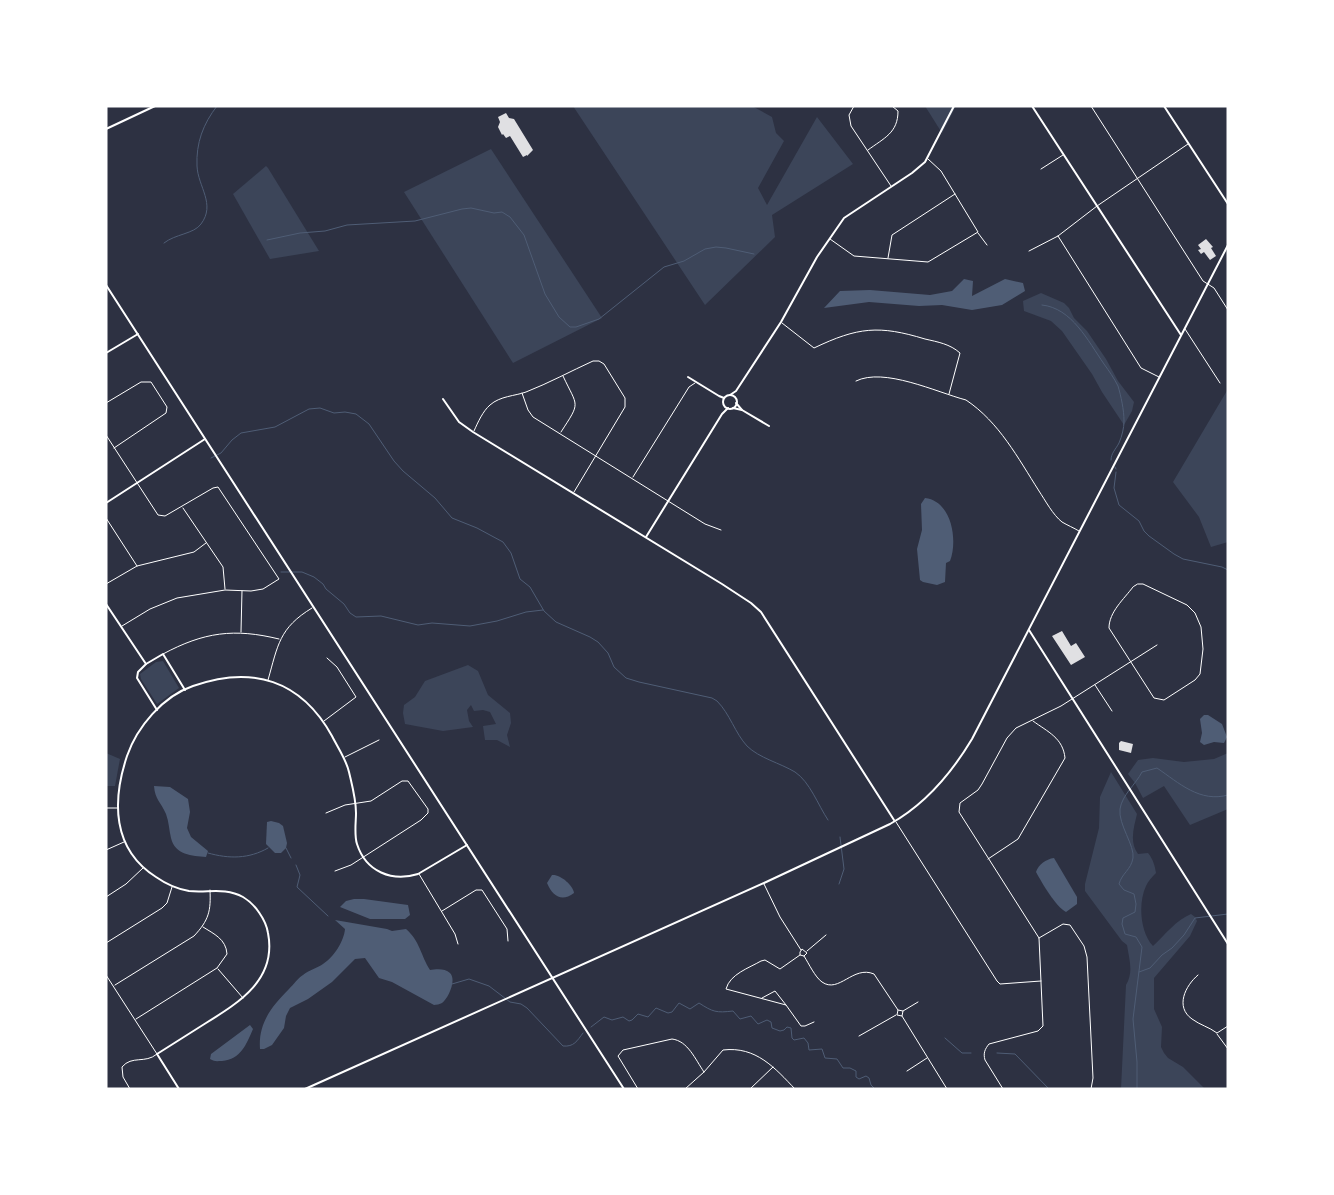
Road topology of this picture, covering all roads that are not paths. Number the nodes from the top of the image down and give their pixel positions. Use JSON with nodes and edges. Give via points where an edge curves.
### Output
{"nodes":[{"id":1,"x":154,"y":106,"type":"edge"},
{"id":2,"x":854,"y":106,"type":"edge"},
{"id":3,"x":892,"y":106,"type":"edge"},
{"id":4,"x":954,"y":106,"type":"edge"},
{"id":5,"x":1032,"y":106,"type":"edge"},
{"id":6,"x":1091,"y":106,"type":"edge"},
{"id":7,"x":1164,"y":106,"type":"edge"},
{"id":8,"x":106,"y":129,"type":"edge"},
{"id":9,"x":1188,"y":144,"type":"junction"},
{"id":10,"x":868,"y":151,"type":"junction"},
{"id":11,"x":1063,"y":155,"type":"junction"},
{"id":12,"x":927,"y":158,"type":"junction"},
{"id":13,"x":1041,"y":169,"type":"dead end"},
{"id":14,"x":1138,"y":179,"type":"junction"},
{"id":15,"x":891,"y":187,"type":"junction"},
{"id":16,"x":955,"y":194,"type":"junction"},
{"id":17,"x":1228,"y":204,"type":"edge"},
{"id":18,"x":1097,"y":206,"type":"junction"},
{"id":19,"x":978,"y":232,"type":"junction"},
{"id":20,"x":1058,"y":236,"type":"junction"},
{"id":21,"x":830,"y":238,"type":"junction"},
{"id":22,"x":986,"y":245,"type":"dead end"},
{"id":23,"x":1228,"y":245,"type":"edge"},
{"id":24,"x":1029,"y":250,"type":"dead end"},
{"id":25,"x":888,"y":259,"type":"junction"},
{"id":26,"x":1208,"y":284,"type":"junction"},
{"id":27,"x":106,"y":285,"type":"edge"},
{"id":28,"x":1228,"y":310,"type":"edge"},
{"id":29,"x":781,"y":322,"type":"junction"},
{"id":30,"x":1184,"y":329,"type":"junction"},
{"id":31,"x":138,"y":334,"type":"junction"},
{"id":32,"x":1181,"y":335,"type":"junction"},
{"id":33,"x":106,"y":354,"type":"edge"},
{"id":34,"x":563,"y":375,"type":"junction"},
{"id":35,"x":689,"y":377,"type":"joint"},
{"id":36,"x":1159,"y":378,"type":"junction"},
{"id":37,"x":856,"y":381,"type":"dead end"},
{"id":38,"x":697,"y":382,"type":"junction"},
{"id":39,"x":1220,"y":383,"type":"dead end"},
{"id":40,"x":691,"y":385,"type":"junction"},
{"id":41,"x":736,"y":391,"type":"junction"},
{"id":42,"x":522,"y":393,"type":"junction"},
{"id":43,"x":730,"y":395,"type":"junction"},
{"id":44,"x":948,"y":395,"type":"junction"},
{"id":45,"x":719,"y":396,"type":"junction"},
{"id":46,"x":724,"y":398,"type":"junction"},
{"id":47,"x":735,"y":398,"type":"junction"},
{"id":48,"x":443,"y":399,"type":"dead end"},
{"id":49,"x":723,"y":402,"type":"junction"},
{"id":50,"x":106,"y":403,"type":"edge"},
{"id":51,"x":736,"y":403,"type":"junction"},
{"id":52,"x":724,"y":406,"type":"junction"},
{"id":53,"x":728,"y":408,"type":"junction"},
{"id":54,"x":733,"y":408,"type":"junction"},
{"id":55,"x":742,"y":410,"type":"junction"},
{"id":56,"x":722,"y":414,"type":"junction"},
{"id":57,"x":768,"y":426,"type":"dead end"},
{"id":58,"x":473,"y":432,"type":"junction"},
{"id":59,"x":561,"y":434,"type":"junction"},
{"id":60,"x":106,"y":435,"type":"edge"},
{"id":61,"x":205,"y":439,"type":"junction"},
{"id":62,"x":114,"y":448,"type":"junction"},
{"id":63,"x":596,"y":456,"type":"junction"},
{"id":64,"x":632,"y":478,"type":"junction"},
{"id":65,"x":137,"y":484,"type":"junction"},
{"id":66,"x":574,"y":493,"type":"junction"},
{"id":67,"x":669,"y":500,"type":"junction"},
{"id":68,"x":106,"y":503,"type":"edge"},
{"id":69,"x":182,"y":506,"type":"junction"},
{"id":70,"x":106,"y":518,"type":"edge"},
{"id":71,"x":721,"y":530,"type":"dead end"},
{"id":72,"x":1080,"y":531,"type":"junction"},
{"id":73,"x":646,"y":537,"type":"junction"},
{"id":74,"x":206,"y":543,"type":"junction"},
{"id":75,"x":137,"y":566,"type":"junction"},
{"id":76,"x":106,"y":584,"type":"edge"},
{"id":77,"x":225,"y":590,"type":"junction"},
{"id":78,"x":242,"y":591,"type":"junction"},
{"id":79,"x":106,"y":604,"type":"edge"},
{"id":80,"x":313,"y":608,"type":"junction"},
{"id":81,"x":122,"y":626,"type":"junction"},
{"id":82,"x":1029,"y":630,"type":"junction"},
{"id":83,"x":241,"y":633,"type":"junction"},
{"id":84,"x":279,"y":639,"type":"junction"},
{"id":85,"x":1157,"y":645,"type":"dead end"},
{"id":86,"x":163,"y":654,"type":"junction"},
{"id":87,"x":327,"y":658,"type":"dead end"},
{"id":88,"x":1130,"y":661,"type":"junction"},
{"id":89,"x":146,"y":664,"type":"junction"},
{"id":90,"x":268,"y":680,"type":"junction"},
{"id":91,"x":1095,"y":684,"type":"junction"},
{"id":92,"x":185,"y":690,"type":"junction"},
{"id":93,"x":1073,"y":698,"type":"junction"},
{"id":94,"x":157,"y":710,"type":"junction"},
{"id":95,"x":1112,"y":711,"type":"dead end"},
{"id":96,"x":324,"y":721,"type":"junction"},
{"id":97,"x":1033,"y":721,"type":"junction"},
{"id":98,"x":379,"y":740,"type":"dead end"},
{"id":99,"x":344,"y":757,"type":"junction"},
{"id":100,"x":356,"y":804,"type":"junction"},
{"id":101,"x":106,"y":808,"type":"edge"},
{"id":102,"x":118,"y":808,"type":"junction"},
{"id":103,"x":326,"y":813,"type":"dead end"},
{"id":104,"x":895,"y":822,"type":"junction"},
{"id":105,"x":124,"y":842,"type":"junction"},
{"id":106,"x":467,"y":845,"type":"junction"},
{"id":107,"x":106,"y":850,"type":"edge"},
{"id":108,"x":363,"y":857,"type":"junction"},
{"id":109,"x":988,"y":859,"type":"junction"},
{"id":110,"x":143,"y":868,"type":"junction"},
{"id":111,"x":335,"y":871,"type":"dead end"},
{"id":112,"x":418,"y":874,"type":"junction"},
{"id":113,"x":764,"y":883,"type":"junction"},
{"id":114,"x":172,"y":886,"type":"junction"},
{"id":115,"x":210,"y":890,"type":"junction"},
{"id":116,"x":106,"y":897,"type":"edge"},
{"id":117,"x":442,"y":911,"type":"junction"},
{"id":118,"x":203,"y":927,"type":"junction"},
{"id":119,"x":826,"y":935,"type":"dead end"},
{"id":120,"x":1039,"y":938,"type":"junction"},
{"id":121,"x":508,"y":941,"type":"dead end"},
{"id":122,"x":106,"y":943,"type":"edge"},
{"id":123,"x":458,"y":944,"type":"dead end"},
{"id":124,"x":1228,"y":944,"type":"edge"},
{"id":125,"x":801,"y":950,"type":"junction"},
{"id":126,"x":806,"y":951,"type":"junction"},
{"id":127,"x":800,"y":955,"type":"junction"},
{"id":128,"x":804,"y":956,"type":"junction"},
{"id":129,"x":217,"y":968,"type":"junction"},
{"id":130,"x":106,"y":975,"type":"edge"},
{"id":131,"x":1198,"y":975,"type":"dead end"},
{"id":132,"x":552,"y":978,"type":"junction"},
{"id":133,"x":1041,"y":981,"type":"junction"},
{"id":134,"x":114,"y":986,"type":"junction"},
{"id":135,"x":244,"y":998,"type":"junction"},
{"id":136,"x":762,"y":998,"type":"junction"},
{"id":137,"x":918,"y":1002,"type":"dead end"},
{"id":138,"x":786,"y":1005,"type":"junction"},
{"id":139,"x":898,"y":1010,"type":"junction"},
{"id":140,"x":903,"y":1011,"type":"junction"},
{"id":141,"x":897,"y":1015,"type":"junction"},
{"id":142,"x":902,"y":1016,"type":"junction"},
{"id":143,"x":136,"y":1020,"type":"junction"},
{"id":144,"x":814,"y":1022,"type":"dead end"},
{"id":145,"x":1228,"y":1026,"type":"edge"},
{"id":146,"x":1217,"y":1033,"type":"junction"},
{"id":147,"x":859,"y":1036,"type":"dead end"},
{"id":148,"x":1228,"y":1050,"type":"edge"},
{"id":149,"x":157,"y":1054,"type":"junction"},
{"id":150,"x":928,"y":1058,"type":"junction"},
{"id":151,"x":773,"y":1067,"type":"junction"},
{"id":152,"x":907,"y":1071,"type":"dead end"},
{"id":153,"x":704,"y":1072,"type":"junction"},
{"id":154,"x":130,"y":1089,"type":"edge"},
{"id":155,"x":179,"y":1089,"type":"edge"},
{"id":156,"x":305,"y":1089,"type":"edge"},
{"id":157,"x":624,"y":1089,"type":"edge"},
{"id":158,"x":638,"y":1089,"type":"edge"},
{"id":159,"x":685,"y":1089,"type":"edge"},
{"id":160,"x":750,"y":1089,"type":"edge"},
{"id":161,"x":795,"y":1089,"type":"edge"},
{"id":162,"x":947,"y":1089,"type":"edge"},
{"id":163,"x":1003,"y":1089,"type":"edge"},
{"id":164,"x":1091,"y":1089,"type":"edge"}],
"edges":[{"from":1,"to":8,"type":"street"},
{"from":2,"to":10,"type":"street","via":[[849,116],[851,126]]},
{"from":3,"to":10,"type":"street","via":[[898,111],[898,122],[892,133]]},
{"from":4,"to":12,"type":"street"},
{"from":5,"to":11,"type":"street"},
{"from":6,"to":14,"type":"street"},
{"from":7,"to":9,"type":"street"},
{"from":9,"to":14,"type":"street"},
{"from":9,"to":17,"type":"street"},
{"from":10,"to":15,"type":"street"},
{"from":11,"to":13,"type":"street"},
{"from":11,"to":18,"type":"street"},
{"from":12,"to":15,"type":"street"},
{"from":12,"to":16,"type":"street","via":[[941,171]]},
{"from":14,"to":18,"type":"street"},
{"from":14,"to":26,"type":"street"},
{"from":15,"to":21,"type":"street","via":[[844,218]]},
{"from":16,"to":19,"type":"street"},
{"from":16,"to":25,"type":"street","via":[[892,235]]},
{"from":18,"to":20,"type":"street"},
{"from":18,"to":32,"type":"street"},
{"from":19,"to":22,"type":"street"},
{"from":19,"to":25,"type":"street","via":[[928,262]]},
{"from":20,"to":24,"type":"street"},
{"from":20,"to":36,"type":"street","via":[[1141,368]]},
{"from":21,"to":25,"type":"street","via":[[854,256]]},
{"from":21,"to":29,"type":"street"},
{"from":23,"to":26,"type":"street"},
{"from":26,"to":28,"type":"street"},
{"from":26,"to":30,"type":"street"},
{"from":27,"to":31,"type":"street"},
{"from":29,"to":41,"type":"street"},
{"from":29,"to":44,"type":"street","via":[[814,348],[842,336],[874,329],[904,333],[954,347],[960,353]]},
{"from":30,"to":32,"type":"street"},
{"from":30,"to":39,"type":"street"},
{"from":31,"to":33,"type":"street"},
{"from":31,"to":61,"type":"street"},
{"from":32,"to":36,"type":"street"},
{"from":34,"to":42,"type":"street"},
{"from":34,"to":59,"type":"street","via":[[576,406]]},
{"from":34,"to":63,"type":"street","via":[[599,361],[625,398],[626,407]]},
{"from":35,"to":38,"type":"street"},
{"from":35,"to":40,"type":"street"},
{"from":36,"to":72,"type":"street"},
{"from":37,"to":44,"type":"street","via":[[869,377],[892,378]]},
{"from":38,"to":40,"type":"street"},
{"from":38,"to":45,"type":"street"},
{"from":40,"to":64,"type":"street"},
{"from":41,"to":43,"type":"street"},
{"from":41,"to":47,"type":"street"},
{"from":42,"to":58,"type":"street","via":[[490,405]]},
{"from":42,"to":59,"type":"street","via":[[533,417]]},
{"from":43,"to":46,"type":"street"},
{"from":43,"to":47,"type":"street"},
{"from":44,"to":72,"type":"street","via":[[966,400],[992,422],[1061,521]]},
{"from":45,"to":46,"type":"street"},
{"from":45,"to":49,"type":"street"},
{"from":46,"to":49,"type":"street"},
{"from":47,"to":51,"type":"street"},
{"from":48,"to":58,"type":"street","via":[[459,422]]},
{"from":49,"to":52,"type":"street"},
{"from":50,"to":62,"type":"street","via":[[141,382],[151,382],[167,407],[166,413]]},
{"from":51,"to":54,"type":"street"},
{"from":51,"to":55,"type":"street"},
{"from":52,"to":53,"type":"street"},
{"from":52,"to":56,"type":"street"},
{"from":53,"to":54,"type":"street"},
{"from":53,"to":56,"type":"street"},
{"from":54,"to":55,"type":"street"},
{"from":55,"to":57,"type":"street"},
{"from":56,"to":67,"type":"street"},
{"from":58,"to":66,"type":"street"},
{"from":59,"to":63,"type":"street"},
{"from":60,"to":62,"type":"street"},
{"from":61,"to":65,"type":"street"},
{"from":61,"to":80,"type":"street"},
{"from":62,"to":65,"type":"street"},
{"from":63,"to":64,"type":"street"},
{"from":63,"to":66,"type":"street"},
{"from":64,"to":67,"type":"street"},
{"from":65,"to":68,"type":"street"},
{"from":65,"to":69,"type":"street","via":[[158,515],[165,516]]},
{"from":66,"to":73,"type":"street"},
{"from":67,"to":71,"type":"street","via":[[705,524]]},
{"from":67,"to":73,"type":"street"},
{"from":69,"to":74,"type":"street"},
{"from":69,"to":78,"type":"street","via":[[218,487],[279,579],[262,590]]},
{"from":70,"to":75,"type":"street"},
{"from":72,"to":82,"type":"street"},
{"from":73,"to":104,"type":"street","via":[[761,612]]},
{"from":74,"to":75,"type":"street","via":[[194,552]]},
{"from":74,"to":77,"type":"street","via":[[222,567]]},
{"from":75,"to":76,"type":"street"},
{"from":77,"to":78,"type":"street"},
{"from":77,"to":81,"type":"street","via":[[177,598]]},
{"from":78,"to":83,"type":"street"},
{"from":79,"to":81,"type":"street"},
{"from":80,"to":84,"type":"street","via":[[294,621]]},
{"from":80,"to":106,"type":"street"},
{"from":81,"to":89,"type":"street"},
{"from":82,"to":93,"type":"street"},
{"from":82,"to":104,"type":"street","via":[[957,764],[926,798]]},
{"from":83,"to":84,"type":"street"},
{"from":83,"to":86,"type":"street","via":[[210,635]]},
{"from":84,"to":90,"type":"street"},
{"from":85,"to":88,"type":"street"},
{"from":86,"to":89,"type":"street"},
{"from":86,"to":92,"type":"street"},
{"from":87,"to":96,"type":"street","via":[[337,667],[356,697]]},
{"from":88,"to":88,"type":"street","via":[[1154,698],[1159,700],[1195,680],[1200,674],[1202,649],[1201,627],[1195,613],[1188,605],[1143,584],[1133,587],[1109,621],[1109,628]]},
{"from":88,"to":91,"type":"street"},
{"from":89,"to":94,"type":"street","via":[[137,678]]},
{"from":90,"to":92,"type":"street","via":[[242,676],[221,678]]},
{"from":90,"to":96,"type":"street","via":[[297,694]]},
{"from":91,"to":93,"type":"street"},
{"from":91,"to":95,"type":"street"},
{"from":92,"to":94,"type":"street"},
{"from":93,"to":97,"type":"street"},
{"from":93,"to":124,"type":"street"},
{"from":94,"to":102,"type":"street","via":[[129,749],[121,774]]},
{"from":96,"to":99,"type":"street"},
{"from":97,"to":109,"type":"street","via":[[1016,728],[978,790],[960,803],[959,812]]},
{"from":97,"to":109,"type":"street","via":[[1060,742],[1064,758],[1018,839]]},
{"from":98,"to":99,"type":"street"},
{"from":99,"to":100,"type":"street"},
{"from":100,"to":103,"type":"street","via":[[345,804]]},
{"from":100,"to":108,"type":"street","via":[[357,844]]},
{"from":100,"to":108,"type":"street","via":[[371,802],[402,781],[408,781],[428,809],[422,820]]},
{"from":101,"to":102,"type":"street"},
{"from":102,"to":105,"type":"street"},
{"from":104,"to":113,"type":"street"},
{"from":104,"to":133,"type":"street","via":[[997,981],[1000,984]]},
{"from":105,"to":107,"type":"street"},
{"from":105,"to":110,"type":"street"},
{"from":106,"to":112,"type":"street"},
{"from":106,"to":132,"type":"street"},
{"from":108,"to":111,"type":"street"},
{"from":108,"to":112,"type":"street","via":[[386,876]]},
{"from":109,"to":120,"type":"street"},
{"from":110,"to":114,"type":"street"},
{"from":110,"to":116,"type":"street"},
{"from":112,"to":117,"type":"street"},
{"from":113,"to":125,"type":"street"},
{"from":113,"to":132,"type":"street"},
{"from":114,"to":115,"type":"street","via":[[191,891]]},
{"from":114,"to":122,"type":"street","via":[[162,908]]},
{"from":115,"to":118,"type":"street","via":[[208,918]]},
{"from":115,"to":135,"type":"street","via":[[232,892],[243,897],[252,904],[268,929],[269,956],[264,970]]},
{"from":117,"to":121,"type":"street","via":[[476,890],[482,890],[507,929]]},
{"from":117,"to":123,"type":"street"},
{"from":118,"to":129,"type":"street","via":[[220,937],[227,946],[228,954]]},
{"from":118,"to":134,"type":"street","via":[[194,936]]},
{"from":119,"to":126,"type":"street"},
{"from":120,"to":133,"type":"street"},
{"from":120,"to":164,"type":"street","via":[[1063,924],[1070,925],[1084,946],[1089,977]]},
{"from":125,"to":126,"type":"street"},
{"from":125,"to":127,"type":"street"},
{"from":126,"to":128,"type":"street"},
{"from":127,"to":128,"type":"street"},
{"from":127,"to":136,"type":"street","via":[[780,969],[761,961],[728,982],[726,989]]},
{"from":128,"to":139,"type":"street","via":[[821,982],[826,984],[838,984],[862,971],[874,974]]},
{"from":129,"to":135,"type":"street"},
{"from":129,"to":143,"type":"street"},
{"from":130,"to":134,"type":"street"},
{"from":131,"to":146,"type":"street","via":[[1189,984],[1182,1004],[1192,1019]]},
{"from":132,"to":156,"type":"street"},
{"from":132,"to":157,"type":"street"},
{"from":133,"to":163,"type":"street","via":[[1043,1026],[1038,1031],[989,1044],[983,1054]]},
{"from":134,"to":143,"type":"street"},
{"from":135,"to":149,"type":"street"},
{"from":136,"to":138,"type":"street"},
{"from":136,"to":138,"type":"street","via":[[776,990]]},
{"from":137,"to":140,"type":"street"},
{"from":138,"to":144,"type":"street","via":[[802,1026]]},
{"from":139,"to":140,"type":"street"},
{"from":139,"to":141,"type":"street"},
{"from":140,"to":142,"type":"street"},
{"from":141,"to":142,"type":"street"},
{"from":141,"to":147,"type":"street"},
{"from":142,"to":150,"type":"street"},
{"from":143,"to":149,"type":"street"},
{"from":145,"to":146,"type":"street"},
{"from":146,"to":148,"type":"street"},
{"from":149,"to":154,"type":"street","via":[[148,1060],[131,1060],[124,1065],[123,1077]]},
{"from":149,"to":155,"type":"street"},
{"from":150,"to":152,"type":"street"},
{"from":150,"to":162,"type":"street"},
{"from":151,"to":153,"type":"street","via":[[765,1059],[730,1049],[723,1050]]},
{"from":151,"to":160,"type":"street"},
{"from":151,"to":161,"type":"street"},
{"from":153,"to":158,"type":"street","via":[[685,1043],[678,1040],[624,1050],[618,1056]]},
{"from":153,"to":159,"type":"street"}]}
